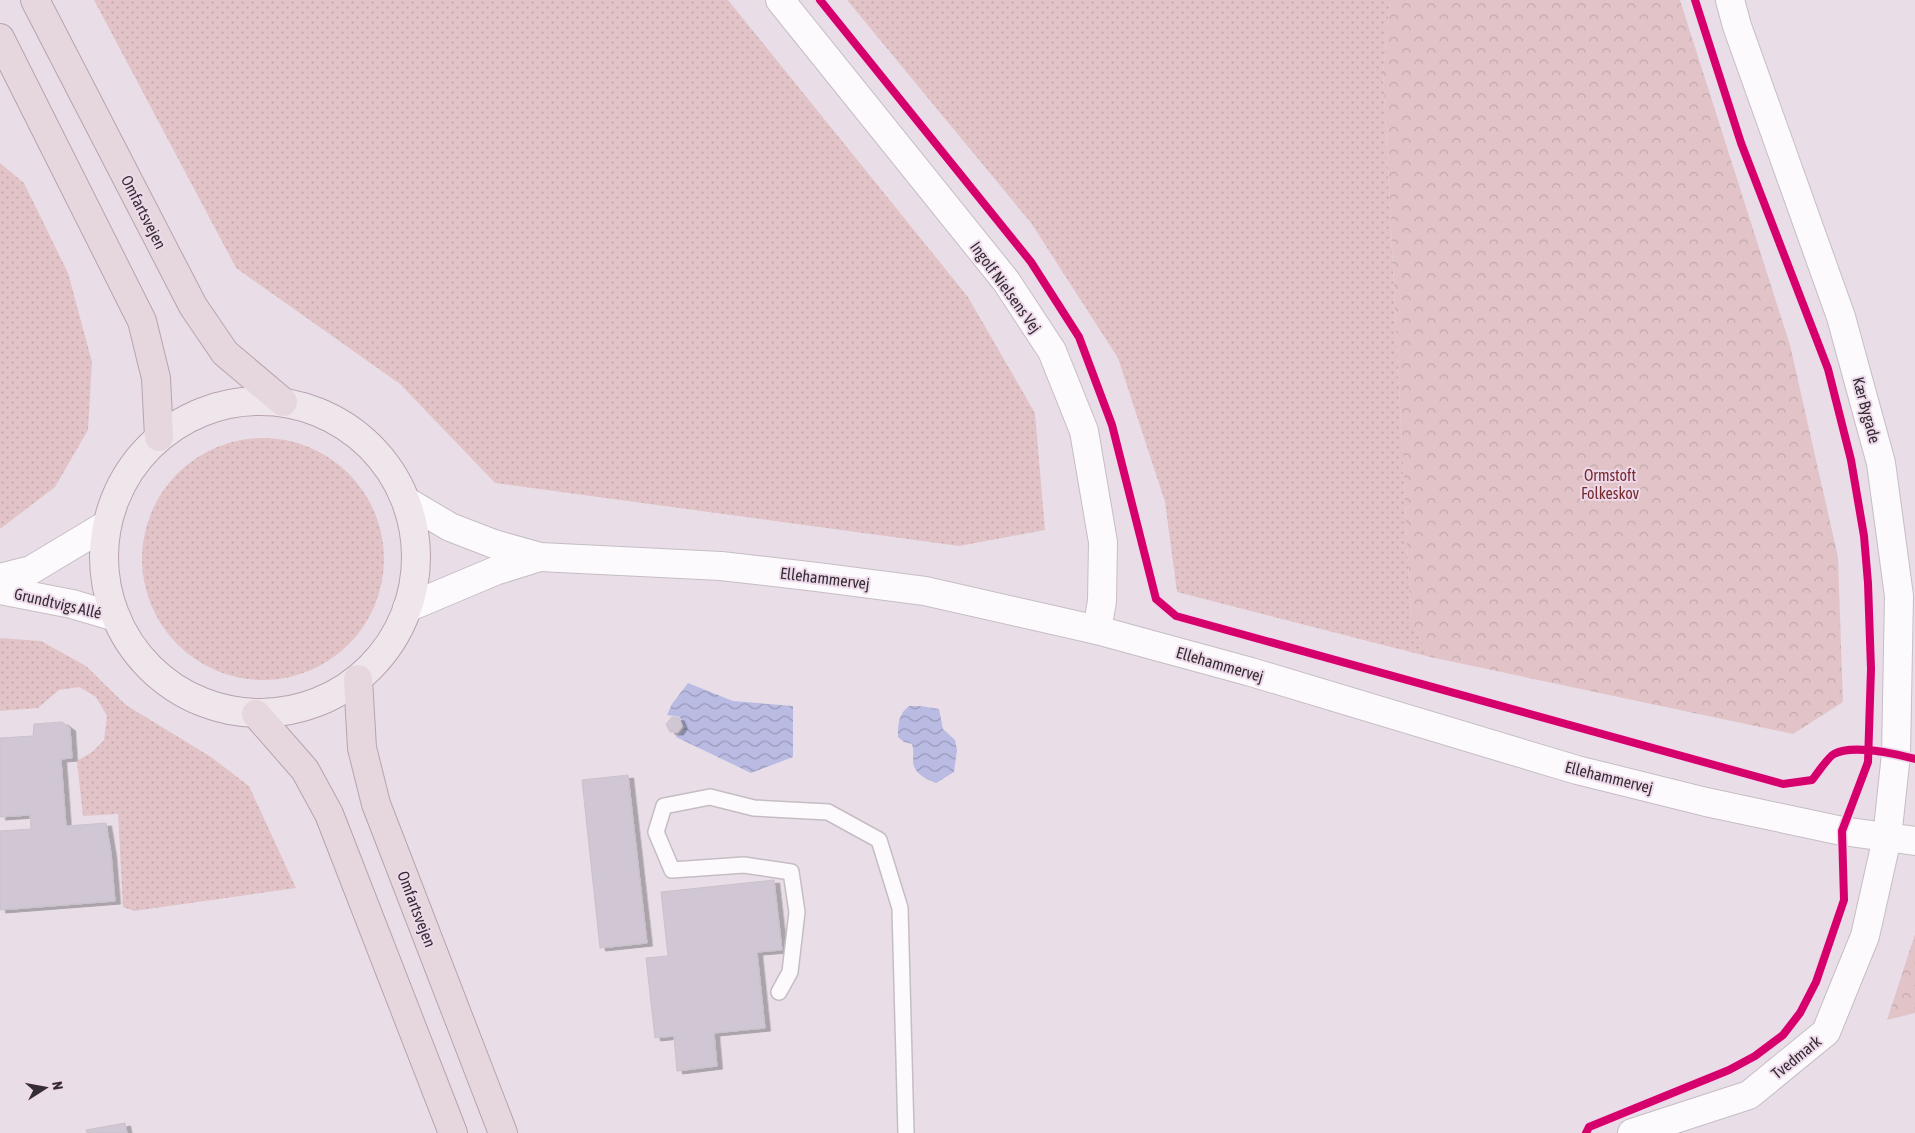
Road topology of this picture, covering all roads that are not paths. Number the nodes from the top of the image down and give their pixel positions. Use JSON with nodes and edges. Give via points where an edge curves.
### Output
{"nodes":[{"id":1,"x":34,"y":0,"type":"edge"},
{"id":2,"x":780,"y":0,"type":"edge"},
{"id":3,"x":1730,"y":0,"type":"edge"},
{"id":4,"x":0,"y":38,"type":"edge"},
{"id":5,"x":283,"y":402,"type":"junction"},
{"id":6,"x":159,"y":437,"type":"junction"},
{"id":7,"x":406,"y":501,"type":"junction"},
{"id":8,"x":106,"y":525,"type":"junction"},
{"id":9,"x":540,"y":557,"type":"junction"},
{"id":10,"x":0,"y":578,"type":"edge"},
{"id":11,"x":0,"y":590,"type":"edge"},
{"id":12,"x":407,"y":608,"type":"junction"},
{"id":13,"x":116,"y":617,"type":"junction"},
{"id":14,"x":1097,"y":630,"type":"junction"},
{"id":15,"x":358,"y":679,"type":"junction"},
{"id":16,"x":256,"y":714,"type":"junction"},
{"id":17,"x":1887,"y":838,"type":"junction"},
{"id":18,"x":1915,"y":841,"type":"edge"},
{"id":19,"x":779,"y":992,"type":"dead end"},
{"id":20,"x":453,"y":1133,"type":"edge"},
{"id":21,"x":503,"y":1133,"type":"edge"},
{"id":22,"x":906,"y":1133,"type":"edge"},
{"id":23,"x":1632,"y":1133,"type":"edge"}],
"edges":[{"from":1,"to":5,"type":"highway","name":"Omfartsvejen","via":[[193,306],[225,353]]},
{"from":2,"to":14,"type":"street","name":"Ingolf Nielsens Vej","via":[[1006,281],[1052,352],[1084,431],[1103,542],[1102,601]]},
{"from":3,"to":17,"type":"street","name":"Kær Bygade","via":[[1736,26],[1841,317],[1881,463],[1899,596],[1896,754]]},
{"from":4,"to":6,"type":"highway","via":[[142,321],[156,378]]},
{"from":5,"to":6,"type":"main road","via":[[256,401],[205,410]]},
{"from":5,"to":7,"type":"main road","via":[[328,417],[354,433],[382,460]]},
{"from":6,"to":8,"type":"main road","via":[[124,480]]},
{"from":7,"to":9,"type":"street","name":"Ellehammervej","via":[[450,527]]},
{"from":7,"to":12,"type":"main road","via":[[416,551],[413,587]]},
{"from":8,"to":10,"type":"street","name":"Grundtvigs Allé","via":[[31,570]]},
{"from":8,"to":13,"type":"main road","via":[[104,567]]},
{"from":9,"to":12,"type":"street","name":"Ellehammervej","via":[[495,571]]},
{"from":9,"to":14,"type":"street","name":"Ellehammervej","via":[[720,566],[827,578],[925,591]]},
{"from":11,"to":13,"type":"street","name":"Grundtvigs Allé","via":[[72,604]]},
{"from":12,"to":15,"type":"main road","via":[[396,635]]},
{"from":13,"to":16,"type":"main road","via":[[127,640],[143,661],[182,694],[231,711]]},
{"from":14,"to":17,"type":"street","name":"Ellehammervej","via":[[1251,672],[1577,770],[1706,802]]},
{"from":15,"to":16,"type":"main road","via":[[310,706]]},
{"from":15,"to":21,"type":"highway","name":"Omfartsvejen","via":[[362,748],[376,804]]},
{"from":16,"to":20,"type":"highway","via":[[305,770],[329,814]]},
{"from":17,"to":18,"type":"street","name":"Ellehammervej"},
{"from":17,"to":23,"type":"street","name":"Tvedmark","via":[[1865,936],[1826,1032],[1749,1095]]},
{"from":19,"to":22,"type":"lane","via":[[790,972],[797,912],[791,872],[744,865],[672,870],[656,832],[664,806],[710,798],[754,808],[828,812],[879,840],[900,908]]}]}
